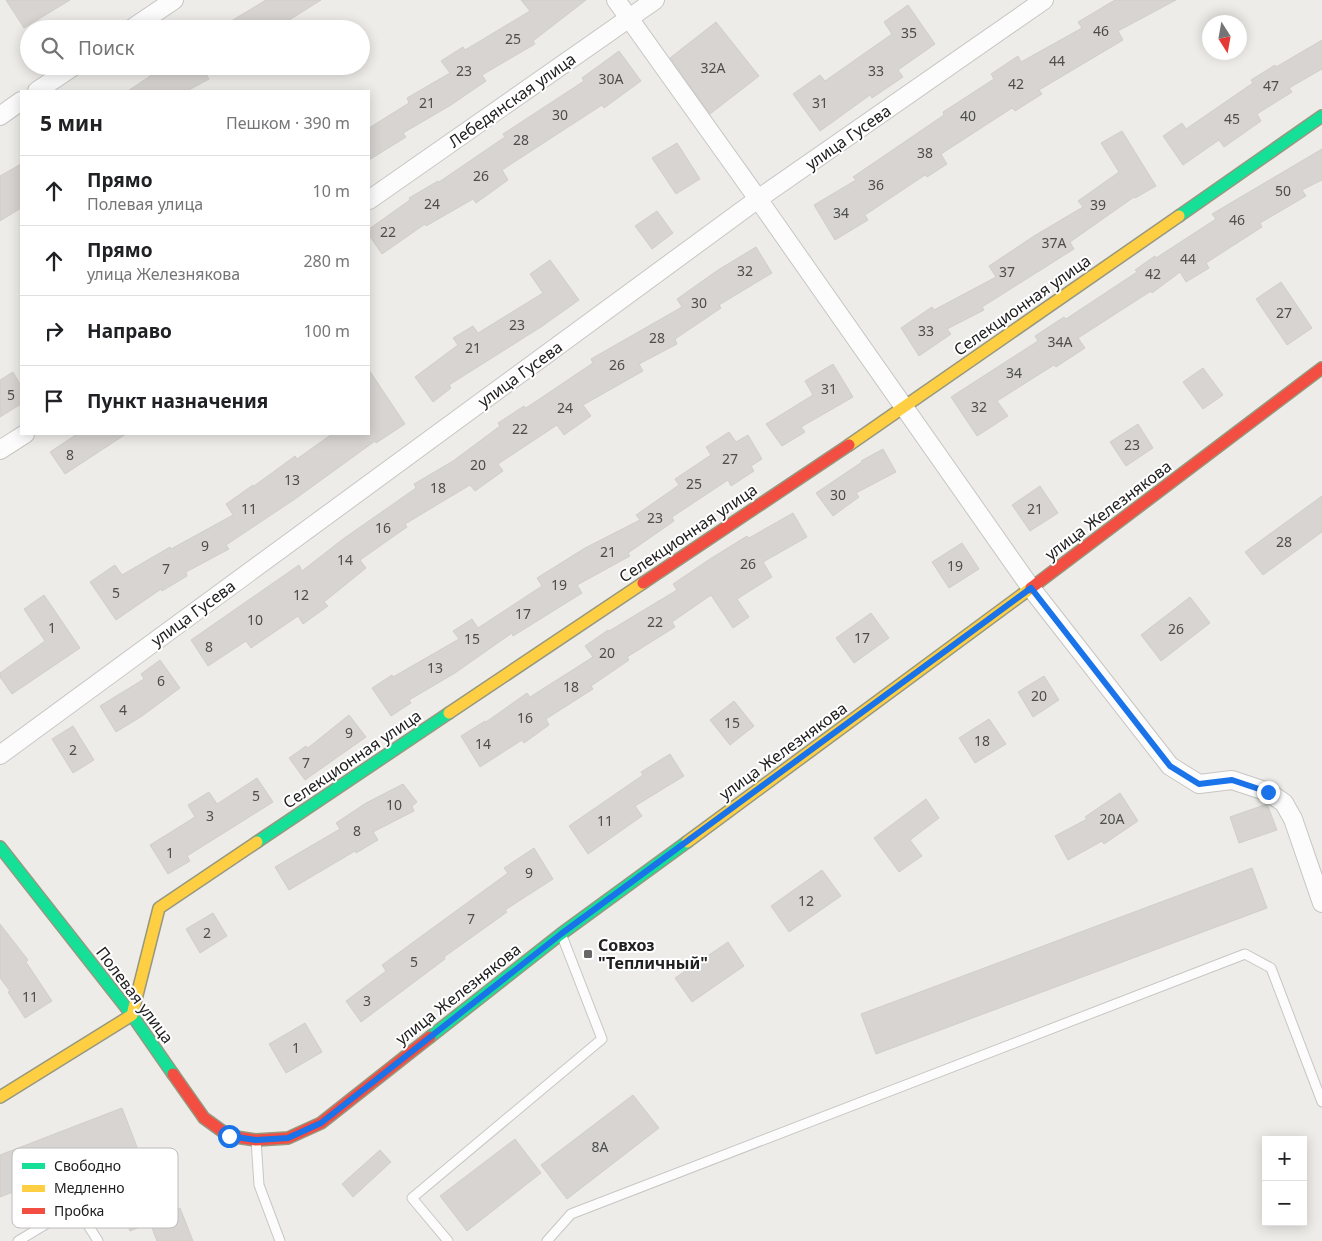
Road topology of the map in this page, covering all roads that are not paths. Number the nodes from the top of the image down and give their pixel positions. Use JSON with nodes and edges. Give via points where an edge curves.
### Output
{"nodes":[{"id":1,"x":174,"y":0,"type":"edge"},
{"id":2,"x":616,"y":0,"type":"edge"},
{"id":3,"x":655,"y":0,"type":"edge"},
{"id":4,"x":1044,"y":0,"type":"edge"},
{"id":5,"x":629,"y":18,"type":"junction"},
{"id":6,"x":144,"y":20,"type":"edge"},
{"id":7,"x":61,"y":75,"type":"edge"},
{"id":8,"x":38,"y":90,"type":"edge"},
{"id":9,"x":20,"y":103,"type":"edge"},
{"id":10,"x":0,"y":116,"type":"edge"},
{"id":11,"x":1322,"y":116,"type":"edge"},
{"id":12,"x":370,"y":199,"type":"edge"},
{"id":13,"x":758,"y":199,"type":"junction"},
{"id":14,"x":1322,"y":368,"type":"edge"},
{"id":15,"x":905,"y":407,"type":"junction"},
{"id":16,"x":23,"y":435,"type":"edge"},
{"id":17,"x":0,"y":450,"type":"edge"},
{"id":18,"x":1031,"y":588,"type":"junction"},
{"id":19,"x":0,"y":755,"type":"edge"},
{"id":20,"x":0,"y":847,"type":"edge"},
{"id":21,"x":1322,"y":903,"type":"edge"},
{"id":22,"x":561,"y":934,"type":"junction"},
{"id":23,"x":132,"y":1015,"type":"junction"},
{"id":24,"x":0,"y":1098,"type":"edge"},
{"id":25,"x":1322,"y":1102,"type":"edge"},
{"id":26,"x":256,"y":1140,"type":"junction"},
{"id":27,"x":40,"y":1228,"type":"edge"},
{"id":28,"x":90,"y":1228,"type":"edge"},
{"id":29,"x":18,"y":1241,"type":"edge"},
{"id":30,"x":98,"y":1241,"type":"edge"},
{"id":31,"x":280,"y":1241,"type":"edge"},
{"id":32,"x":448,"y":1241,"type":"edge"},
{"id":33,"x":546,"y":1241,"type":"edge"}],
"edges":[{"from":1,"to":6,"type":"street"},
{"from":2,"to":5,"type":"street"},
{"from":3,"to":5,"type":"street","name":"Лебедянская улица"},
{"from":4,"to":13,"type":"street","name":"улица Гусева"},
{"from":5,"to":12,"type":"street","name":"Лебедянская улица"},
{"from":5,"to":13,"type":"street"},
{"from":7,"to":8,"type":"street"},
{"from":9,"to":10,"type":"street"},
{"from":11,"to":15,"type":"street","name":"Селекционная улица"},
{"from":13,"to":15,"type":"street"},
{"from":13,"to":19,"type":"street","name":"улица Гусева"},
{"from":14,"to":18,"type":"street","name":"улица Железнякова"},
{"from":15,"to":18,"type":"street"},
{"from":15,"to":23,"type":"street","name":"Селекционная улица","via":[[158,908]]},
{"from":16,"to":17,"type":"street"},
{"from":18,"to":21,"type":"street","via":[[1170,766],[1199,784],[1232,780],[1268,792],[1284,803],[1293,819]]},
{"from":18,"to":22,"type":"street","name":"улица Железнякова"},
{"from":20,"to":23,"type":"street","name":"Полевая улица"},
{"from":22,"to":26,"type":"street","name":"улица Железнякова","via":[[321,1123],[288,1138]]},
{"from":22,"to":32,"type":"lane","via":[[602,1039],[412,1198]]},
{"from":23,"to":24,"type":"street"},
{"from":23,"to":26,"type":"street","name":"Полевая улица","via":[[204,1118],[229,1136]]},
{"from":25,"to":33,"type":"lane","via":[[1271,968],[1245,954],[571,1214]]},
{"from":26,"to":31,"type":"lane","via":[[259,1185]]},
{"from":27,"to":29,"type":"lane"},
{"from":28,"to":30,"type":"lane"}]}
